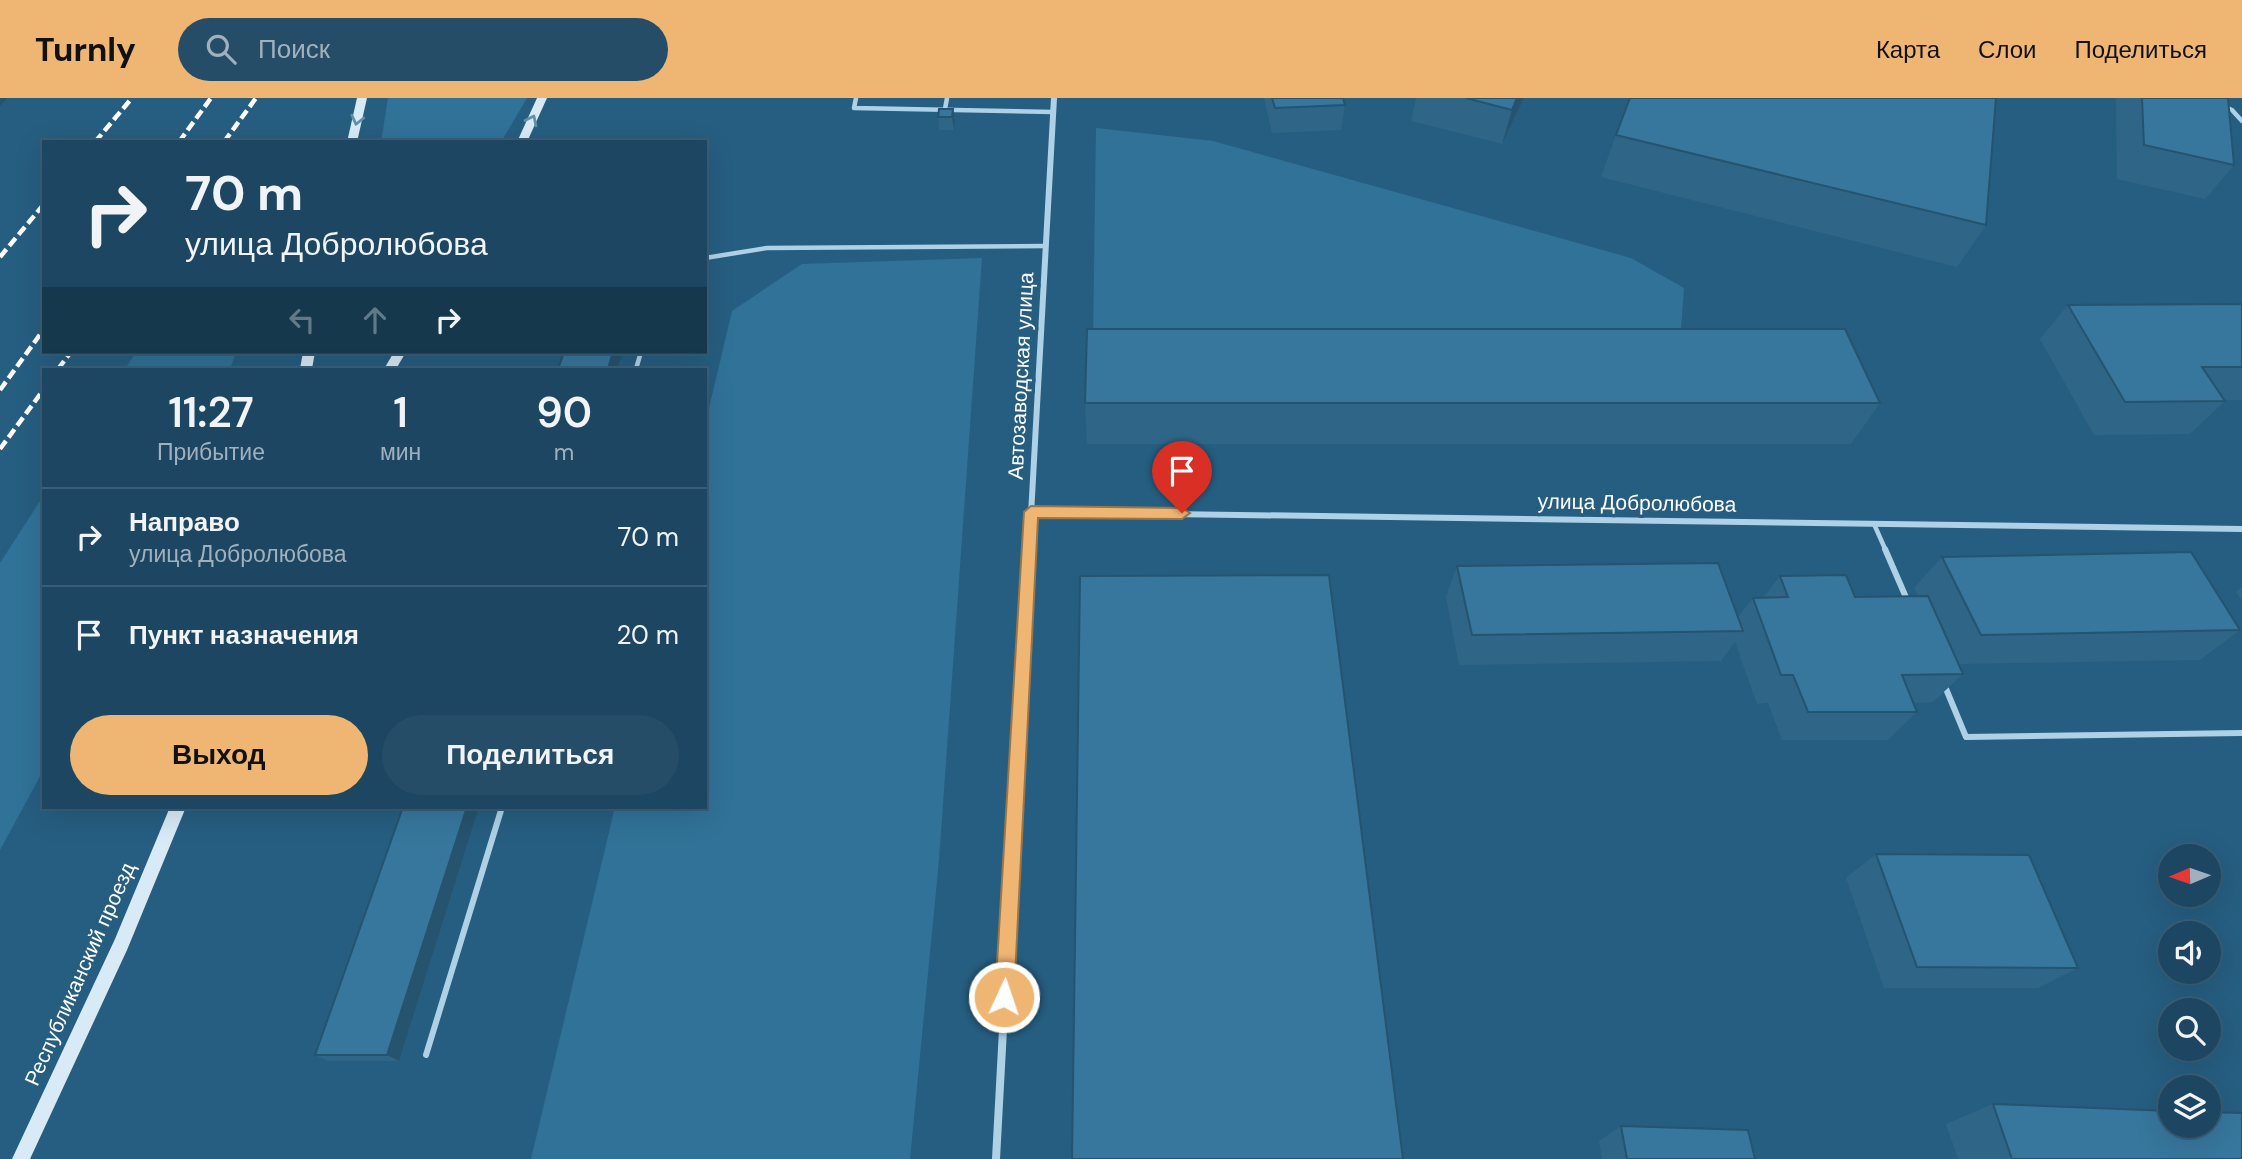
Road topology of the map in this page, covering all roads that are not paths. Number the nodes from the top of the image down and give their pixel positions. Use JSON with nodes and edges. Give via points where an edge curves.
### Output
{"nodes":[{"id":1,"x":362,"y":98,"type":"edge"},
{"id":2,"x":542,"y":98,"type":"edge"},
{"id":3,"x":856,"y":98,"type":"edge"},
{"id":4,"x":947,"y":98,"type":"edge"},
{"id":5,"x":1054,"y":98,"type":"edge"},
{"id":6,"x":2214,"y":103,"type":"edge"},
{"id":7,"x":945,"y":109,"type":"junction"},
{"id":8,"x":1053,"y":112,"type":"junction"},
{"id":9,"x":2242,"y":121,"type":"edge"},
{"id":10,"x":352,"y":140,"type":"edge"},
{"id":11,"x":523,"y":140,"type":"edge"},
{"id":12,"x":1046,"y":246,"type":"junction"},
{"id":13,"x":707,"y":258,"type":"edge"},
{"id":14,"x":1031,"y":512,"type":"junction"},
{"id":15,"x":1874,"y":524,"type":"junction"},
{"id":16,"x":2242,"y":529,"type":"edge"},
{"id":17,"x":1912,"y":611,"type":"edge"},
{"id":18,"x":1939,"y":674,"type":"edge"},
{"id":19,"x":2242,"y":733,"type":"edge"},
{"id":20,"x":177,"y":809,"type":"edge"},
{"id":21,"x":501,"y":809,"type":"edge"},
{"id":22,"x":426,"y":1055,"type":"dead end"},
{"id":23,"x":21,"y":1159,"type":"edge"},
{"id":24,"x":996,"y":1159,"type":"edge"}],
"edges":[{"from":1,"to":10,"type":"main road","one_way":true},
{"from":11,"to":2,"type":"main road","one_way":true},
{"from":3,"to":7,"type":"lane","via":[[854,108]]},
{"from":4,"to":7,"type":"lane"},
{"from":5,"to":8,"type":"street","name":"Автозаводская улица"},
{"from":6,"to":9,"type":"lane","via":[[2232,110]]},
{"from":7,"to":8,"type":"lane"},
{"from":8,"to":12,"type":"street","name":"Автозаводская улица"},
{"from":12,"to":13,"type":"lane","via":[[767,248]]},
{"from":12,"to":14,"type":"street","name":"Автозаводская улица"},
{"from":14,"to":15,"type":"street","name":"улица Добролюбова"},
{"from":14,"to":24,"type":"street","name":"Автозаводская улица"},
{"from":15,"to":16,"type":"street","name":"улица Добролюбова"},
{"from":15,"to":17,"type":"lane"},
{"from":18,"to":19,"type":"lane","via":[[1966,737]]},
{"from":20,"to":23,"type":"main road","name":"Республиканский проезд","via":[[121,944]]},
{"from":21,"to":22,"type":"lane"}]}
